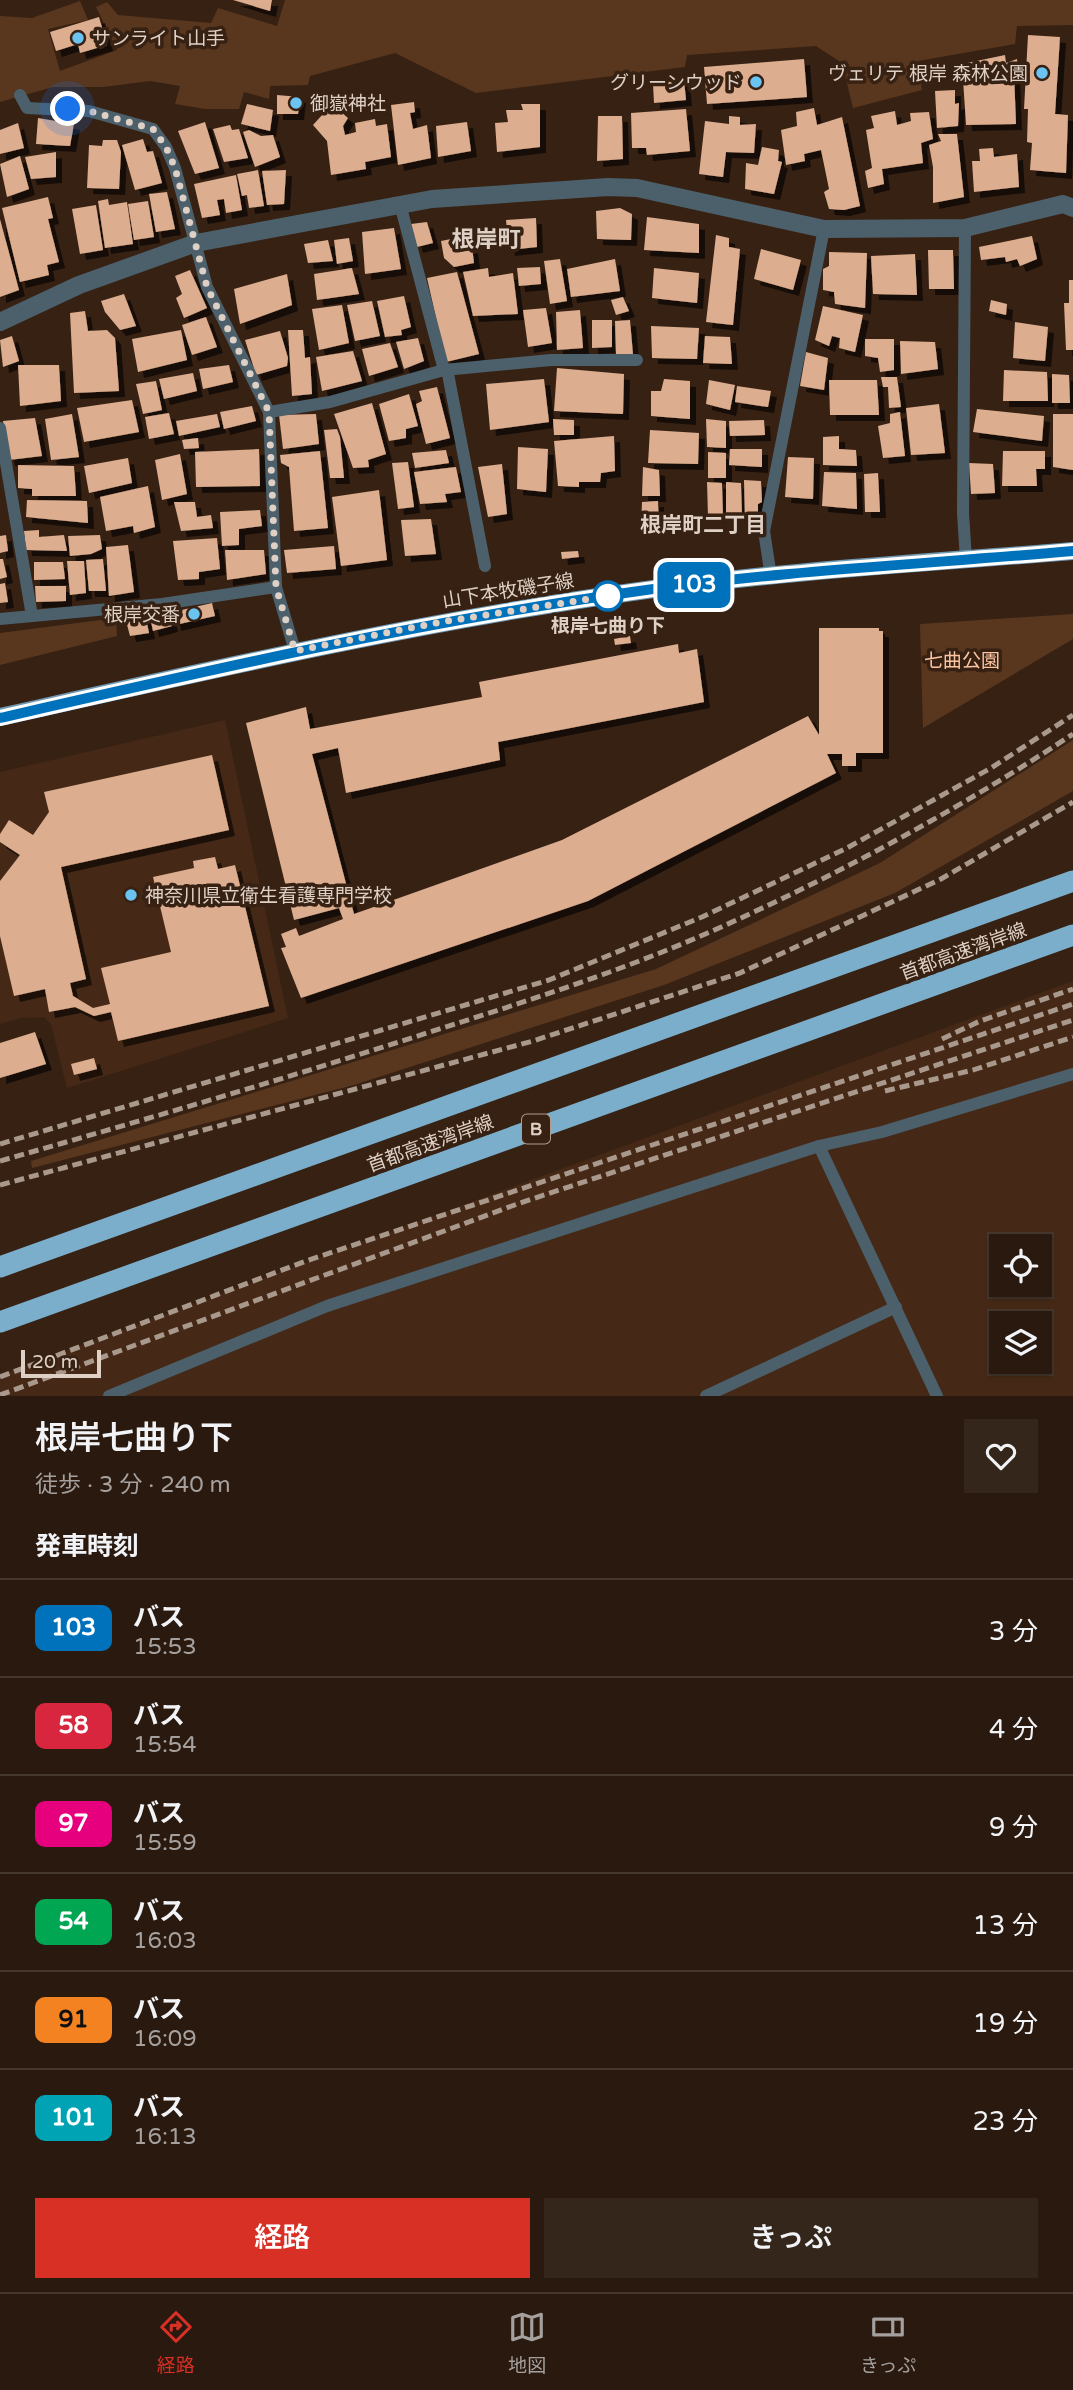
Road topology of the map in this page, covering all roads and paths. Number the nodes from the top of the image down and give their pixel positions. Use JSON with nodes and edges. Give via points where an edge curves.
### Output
{"nodes":[{"id":1,"x":20,"y":95,"type":"dead end"},
{"id":2,"x":400,"y":204,"type":"junction"},
{"id":3,"x":1073,"y":208,"type":"edge"},
{"id":4,"x":965,"y":228,"type":"junction"},
{"id":5,"x":824,"y":229,"type":"junction"},
{"id":6,"x":196,"y":243,"type":"junction"},
{"id":7,"x":0,"y":322,"type":"edge"},
{"id":8,"x":637,"y":360,"type":"dead end"},
{"id":9,"x":444,"y":370,"type":"junction"},
{"id":10,"x":269,"y":412,"type":"junction"},
{"id":11,"x":0,"y":428,"type":"edge"},
{"id":12,"x":1073,"y":551,"type":"edge"},
{"id":13,"x":966,"y":560,"type":"junction"},
{"id":14,"x":485,"y":566,"type":"dead end"},
{"id":15,"x":771,"y":577,"type":"junction"},
{"id":16,"x":276,"y":587,"type":"junction"},
{"id":17,"x":32,"y":616,"type":"junction"},
{"id":18,"x":0,"y":619,"type":"edge"},
{"id":19,"x":295,"y":651,"type":"junction"},
{"id":20,"x":0,"y":718,"type":"edge"},
{"id":21,"x":1073,"y":881,"type":"edge"},
{"id":22,"x":1073,"y":935,"type":"edge"},
{"id":23,"x":1073,"y":1073,"type":"edge"},
{"id":24,"x":819,"y":1146,"type":"junction"},
{"id":25,"x":0,"y":1267,"type":"edge"},
{"id":26,"x":896,"y":1307,"type":"junction"},
{"id":27,"x":0,"y":1322,"type":"edge"},
{"id":28,"x":109,"y":1396,"type":"edge"},
{"id":29,"x":706,"y":1396,"type":"edge"},
{"id":30,"x":937,"y":1396,"type":"edge"}],
"edges":[{"from":1,"to":6,"type":"lane","via":[[27,108],[89,111],[153,129],[175,168]]},
{"from":2,"to":5,"type":"street","via":[[637,188]]},
{"from":2,"to":6,"type":"street"},
{"from":2,"to":9,"type":"lane"},
{"from":3,"to":4,"type":"street","via":[[1063,204]]},
{"from":4,"to":5,"type":"street"},
{"from":4,"to":13,"type":"lane","via":[[962,513]]},
{"from":5,"to":15,"type":"lane","via":[[764,531]]},
{"from":6,"to":7,"type":"street","via":[[79,285]]},
{"from":6,"to":10,"type":"lane","via":[[207,287]]},
{"from":8,"to":9,"type":"lane","via":[[551,360]]},
{"from":9,"to":10,"type":"lane","via":[[330,402]]},
{"from":9,"to":14,"type":"lane"},
{"from":10,"to":16,"type":"lane"},
{"from":11,"to":17,"type":"lane"},
{"from":12,"to":13,"type":"main road","name":"山下本牧磯子線"},
{"from":13,"to":15,"type":"main road","name":"山下本牧磯子線"},
{"from":15,"to":19,"type":"main road","name":"山下本牧磯子線","via":[[620,594]]},
{"from":16,"to":17,"type":"lane"},
{"from":16,"to":19,"type":"lane"},
{"from":17,"to":18,"type":"lane"},
{"from":19,"to":20,"type":"main road","name":"山下本牧磯子線"},
{"from":21,"to":25,"type":"highway","name":"首都高速湾岸線"},
{"from":22,"to":27,"type":"highway","name":"首都高速湾岸線","number":"B"},
{"from":23,"to":24,"type":"lane","via":[[882,1132]]},
{"from":24,"to":26,"type":"lane"},
{"from":24,"to":28,"type":"lane","via":[[327,1306]]},
{"from":26,"to":29,"type":"lane"},
{"from":26,"to":30,"type":"lane"}]}
